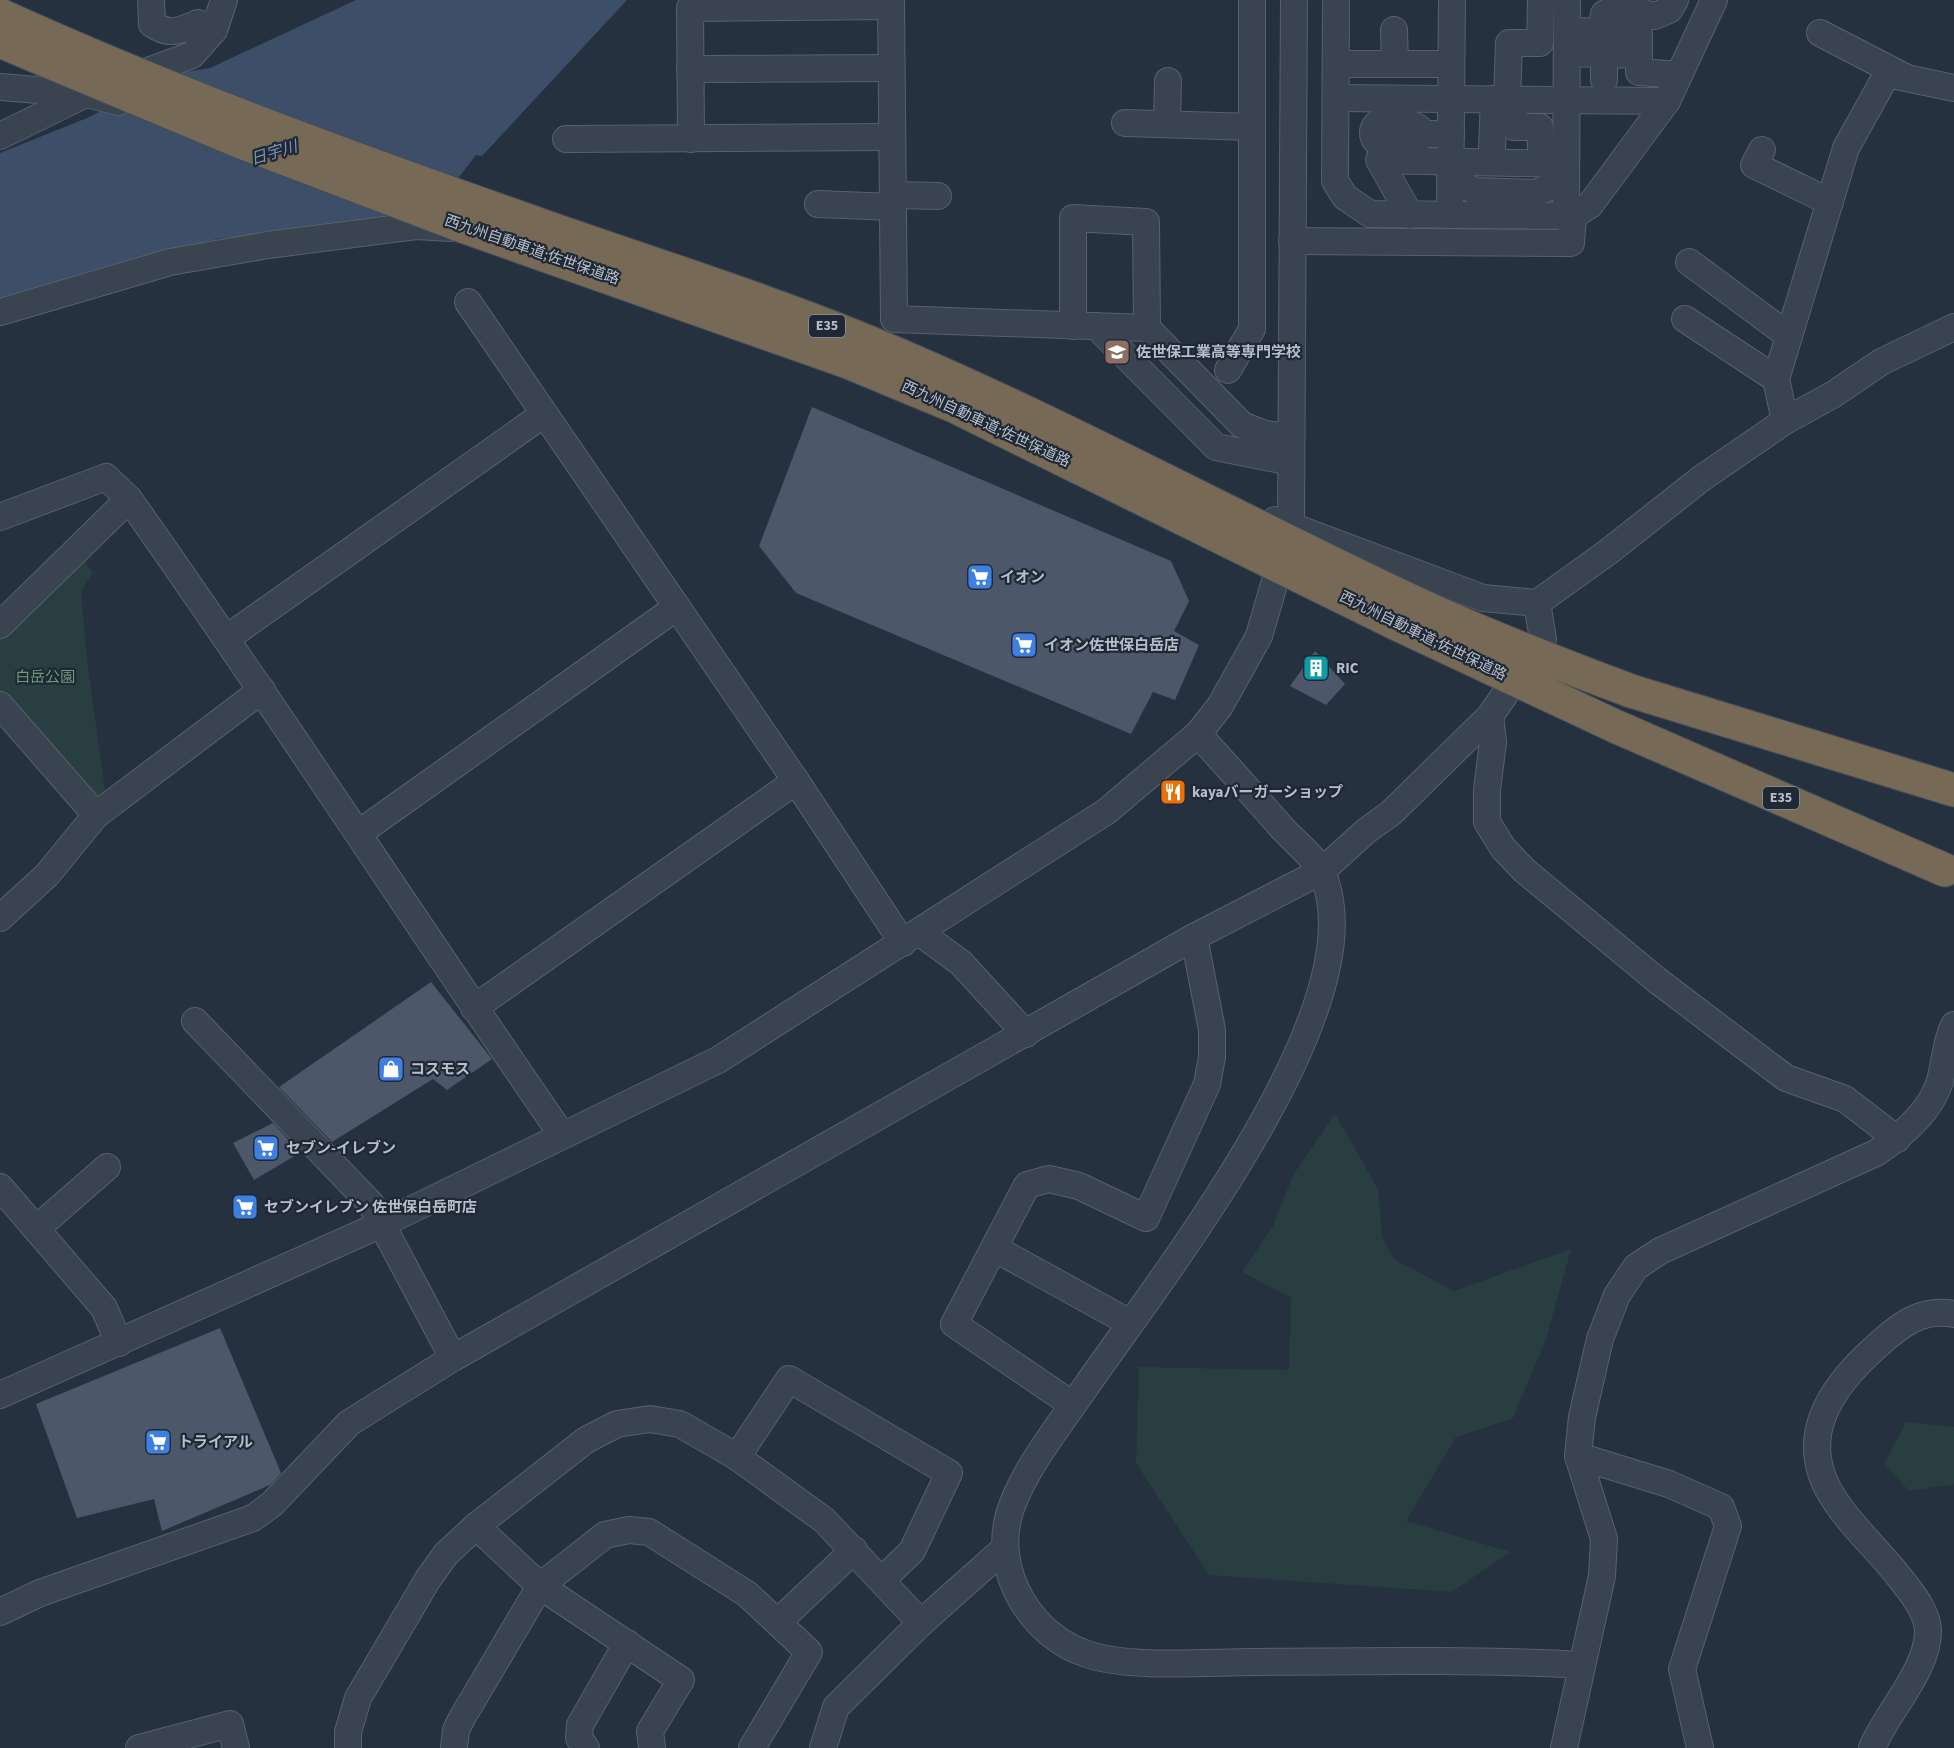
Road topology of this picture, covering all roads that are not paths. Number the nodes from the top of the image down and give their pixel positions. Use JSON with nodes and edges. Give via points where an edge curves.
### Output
{"nodes":[{"id":1,"x":151,"y":0,"type":"edge"},
{"id":2,"x":224,"y":0,"type":"edge"},
{"id":3,"x":1252,"y":0,"type":"edge"},
{"id":4,"x":1294,"y":0,"type":"edge"},
{"id":5,"x":1336,"y":0,"type":"edge"},
{"id":6,"x":1452,"y":0,"type":"edge"},
{"id":7,"x":1541,"y":0,"type":"edge"},
{"id":8,"x":1567,"y":0,"type":"edge"},
{"id":9,"x":1675,"y":0,"type":"edge"},
{"id":10,"x":1714,"y":0,"type":"edge"},
{"id":11,"x":891,"y":3,"type":"edge"},
{"id":12,"x":768,"y":4,"type":"edge"},
{"id":13,"x":0,"y":15,"type":"edge"},
{"id":14,"x":214,"y":30,"type":"junction"},
{"id":15,"x":1395,"y":30,"type":"dead end"},
{"id":16,"x":1820,"y":33,"type":"dead end"},
{"id":17,"x":0,"y":41,"type":"edge"},
{"id":18,"x":1567,"y":42,"type":"junction"},
{"id":19,"x":1603,"y":43,"type":"junction"},
{"id":20,"x":1336,"y":64,"type":"junction"},
{"id":21,"x":1395,"y":64,"type":"junction"},
{"id":22,"x":1451,"y":64,"type":"junction"},
{"id":23,"x":891,"y":68,"type":"junction"},
{"id":24,"x":690,"y":69,"type":"junction"},
{"id":25,"x":1679,"y":75,"type":"junction"},
{"id":26,"x":1908,"y":78,"type":"junction"},
{"id":27,"x":1604,"y":80,"type":"dead end"},
{"id":28,"x":1168,"y":81,"type":"dead end"},
{"id":29,"x":0,"y":87,"type":"edge"},
{"id":30,"x":1954,"y":88,"type":"edge"},
{"id":31,"x":86,"y":94,"type":"junction"},
{"id":32,"x":1336,"y":98,"type":"junction"},
{"id":33,"x":1451,"y":99,"type":"junction"},
{"id":34,"x":1505,"y":100,"type":"junction"},
{"id":35,"x":1567,"y":100,"type":"junction"},
{"id":36,"x":1667,"y":101,"type":"junction"},
{"id":37,"x":1125,"y":123,"type":"dead end"},
{"id":38,"x":1167,"y":124,"type":"junction"},
{"id":39,"x":1402,"y":124,"type":"junction"},
{"id":40,"x":1252,"y":127,"type":"junction"},
{"id":41,"x":1335,"y":133,"type":"junction"},
{"id":42,"x":0,"y":136,"type":"edge"},
{"id":43,"x":892,"y":137,"type":"junction"},
{"id":44,"x":691,"y":139,"type":"junction"},
{"id":45,"x":566,"y":140,"type":"dead end"},
{"id":46,"x":1541,"y":147,"type":"junction"},
{"id":47,"x":1492,"y":148,"type":"junction"},
{"id":48,"x":1762,"y":150,"type":"dead end"},
{"id":49,"x":1451,"y":156,"type":"junction"},
{"id":50,"x":1566,"y":163,"type":"junction"},
{"id":51,"x":938,"y":196,"type":"dead end"},
{"id":52,"x":893,"y":201,"type":"junction"},
{"id":53,"x":1830,"y":202,"type":"junction"},
{"id":54,"x":818,"y":204,"type":"dead end"},
{"id":55,"x":1496,"y":204,"type":"junction"},
{"id":56,"x":1410,"y":214,"type":"junction"},
{"id":57,"x":1450,"y":215,"type":"junction"},
{"id":58,"x":1570,"y":216,"type":"junction"},
{"id":59,"x":529,"y":234,"type":"junction"},
{"id":60,"x":1292,"y":241,"type":"junction"},
{"id":61,"x":1689,"y":262,"type":"dead end"},
{"id":62,"x":468,"y":302,"type":"dead end"},
{"id":63,"x":0,"y":312,"type":"edge"},
{"id":64,"x":1685,"y":319,"type":"dead end"},
{"id":65,"x":1085,"y":326,"type":"junction"},
{"id":66,"x":1954,"y":327,"type":"edge"},
{"id":67,"x":1147,"y":328,"type":"junction"},
{"id":68,"x":1789,"y":336,"type":"junction"},
{"id":69,"x":1228,"y":370,"type":"dead end"},
{"id":70,"x":1776,"y":379,"type":"junction"},
{"id":71,"x":544,"y":414,"type":"junction"},
{"id":72,"x":1785,"y":421,"type":"junction"},
{"id":73,"x":1291,"y":450,"type":"junction"},
{"id":74,"x":129,"y":499,"type":"junction"},
{"id":75,"x":0,"y":517,"type":"edge"},
{"id":76,"x":1291,"y":526,"type":"junction"},
{"id":77,"x":1537,"y":603,"type":"junction"},
{"id":78,"x":677,"y":607,"type":"junction"},
{"id":79,"x":0,"y":625,"type":"edge"},
{"id":80,"x":227,"y":638,"type":"junction"},
{"id":81,"x":262,"y":690,"type":"junction"},
{"id":82,"x":0,"y":705,"type":"edge"},
{"id":83,"x":1490,"y":716,"type":"junction"},
{"id":84,"x":1198,"y":734,"type":"junction"},
{"id":85,"x":796,"y":781,"type":"junction"},
{"id":86,"x":1954,"y":790,"type":"edge"},
{"id":87,"x":96,"y":815,"type":"junction"},
{"id":88,"x":359,"y":833,"type":"junction"},
{"id":89,"x":1945,"y":870,"type":"dead end"},
{"id":90,"x":1322,"y":871,"type":"junction"},
{"id":91,"x":0,"y":918,"type":"edge"},
{"id":92,"x":911,"y":937,"type":"junction"},
{"id":93,"x":1194,"y":937,"type":"junction"},
{"id":94,"x":474,"y":1008,"type":"junction"},
{"id":95,"x":195,"y":1021,"type":"dead end"},
{"id":96,"x":1954,"y":1025,"type":"edge"},
{"id":97,"x":1026,"y":1034,"type":"junction"},
{"id":98,"x":562,"y":1135,"type":"junction"},
{"id":99,"x":1897,"y":1139,"type":"junction"},
{"id":100,"x":107,"y":1167,"type":"dead end"},
{"id":101,"x":0,"y":1187,"type":"edge"},
{"id":102,"x":382,"y":1224,"type":"junction"},
{"id":103,"x":36,"y":1229,"type":"junction"},
{"id":104,"x":994,"y":1248,"type":"junction"},
{"id":105,"x":1954,"y":1314,"type":"edge"},
{"id":106,"x":1130,"y":1323,"type":"junction"},
{"id":107,"x":119,"y":1343,"type":"junction"},
{"id":108,"x":453,"y":1358,"type":"junction"},
{"id":109,"x":0,"y":1395,"type":"edge"},
{"id":110,"x":1073,"y":1405,"type":"junction"},
{"id":111,"x":1578,"y":1456,"type":"junction"},
{"id":112,"x":737,"y":1457,"type":"junction"},
{"id":113,"x":476,"y":1526,"type":"junction"},
{"id":114,"x":1004,"y":1549,"type":"junction"},
{"id":115,"x":854,"y":1550,"type":"junction"},
{"id":116,"x":882,"y":1580,"type":"junction"},
{"id":117,"x":540,"y":1586,"type":"junction"},
{"id":118,"x":0,"y":1612,"type":"edge"},
{"id":119,"x":778,"y":1622,"type":"junction"},
{"id":120,"x":921,"y":1623,"type":"junction"},
{"id":121,"x":627,"y":1643,"type":"junction"},
{"id":122,"x":1582,"y":1665,"type":"junction"},
{"id":123,"x":139,"y":1748,"type":"edge"},
{"id":124,"x":236,"y":1748,"type":"edge"},
{"id":125,"x":348,"y":1748,"type":"edge"},
{"id":126,"x":454,"y":1748,"type":"edge"},
{"id":127,"x":586,"y":1748,"type":"edge"},
{"id":128,"x":652,"y":1748,"type":"edge"},
{"id":129,"x":752,"y":1748,"type":"edge"},
{"id":130,"x":824,"y":1748,"type":"edge"},
{"id":131,"x":1564,"y":1748,"type":"edge"},
{"id":132,"x":1700,"y":1748,"type":"edge"},
{"id":133,"x":1872,"y":1748,"type":"edge"}],
"edges":[{"from":1,"to":14,"type":"street","via":[[152,24],[163,31],[174,33],[198,23]]},
{"from":2,"to":14,"type":"street"},
{"from":3,"to":40,"type":"street"},
{"from":4,"to":60,"type":"street"},
{"from":5,"to":20,"type":"street"},
{"from":6,"to":22,"type":"street"},
{"from":7,"to":34,"type":"street","via":[[1540,43],[1509,43]]},
{"from":8,"to":18,"type":"street"},
{"from":9,"to":19,"type":"street","via":[[1670,10],[1655,16],[1617,4],[1604,14]]},
{"from":10,"to":25,"type":"street"},
{"from":11,"to":12,"type":"street"},
{"from":11,"to":23,"type":"street"},
{"from":12,"to":24,"type":"street","via":[[690,8]]},
{"from":13,"to":86,"type":"highway","name":"西九州自動車道;佐世保道路","number":"E35","bridge":true,"via":[[257,123],[893,352],[1041,418],[1413,602],[1545,658],[1631,691]]},
{"from":14,"to":31,"type":"street","via":[[192,55]]},
{"from":15,"to":21,"type":"street"},
{"from":16,"to":26,"type":"street"},
{"from":17,"to":89,"type":"highway","name":"西九州自動車道;佐世保道路","number":"E35","bridge":true,"via":[[241,142],[848,362],[954,406],[1399,625],[1617,727]]},
{"from":18,"to":19,"type":"street"},
{"from":18,"to":35,"type":"street"},
{"from":19,"to":25,"type":"street","via":[[1640,32],[1639,72]]},
{"from":19,"to":27,"type":"street"},
{"from":20,"to":21,"type":"street"},
{"from":20,"to":32,"type":"street"},
{"from":21,"to":22,"type":"street"},
{"from":22,"to":33,"type":"street"},
{"from":23,"to":24,"type":"street"},
{"from":23,"to":43,"type":"street"},
{"from":24,"to":44,"type":"street"},
{"from":25,"to":36,"type":"street"},
{"from":26,"to":30,"type":"street"},
{"from":26,"to":53,"type":"street","via":[[1887,74],[1846,148]]},
{"from":28,"to":38,"type":"street"},
{"from":29,"to":31,"type":"street"},
{"from":31,"to":42,"type":"street"},
{"from":31,"to":59,"type":"street","bridge":true,"via":[[215,124]]},
{"from":32,"to":39,"type":"street"},
{"from":32,"to":41,"type":"street"},
{"from":33,"to":34,"type":"street"},
{"from":33,"to":39,"type":"street"},
{"from":33,"to":49,"type":"street"},
{"from":34,"to":35,"type":"street"},
{"from":34,"to":46,"type":"street","via":[[1514,127],[1540,127]]},
{"from":34,"to":47,"type":"street"},
{"from":35,"to":36,"type":"street"},
{"from":35,"to":50,"type":"street"},
{"from":36,"to":58,"type":"street","via":[[1590,205]]},
{"from":37,"to":38,"type":"street"},
{"from":38,"to":40,"type":"street"},
{"from":39,"to":41,"type":"street"},
{"from":39,"to":49,"type":"street"},
{"from":40,"to":69,"type":"street","via":[[1252,328]]},
{"from":41,"to":56,"type":"street","via":[[1335,181],[1345,197],[1370,214]]},
{"from":43,"to":44,"type":"street"},
{"from":43,"to":52,"type":"street"},
{"from":44,"to":45,"type":"street"},
{"from":46,"to":47,"type":"street"},
{"from":46,"to":50,"type":"street"},
{"from":47,"to":49,"type":"street"},
{"from":48,"to":53,"type":"street","via":[[1754,165]]},
{"from":49,"to":50,"type":"street"},
{"from":49,"to":55,"type":"street","via":[[1475,191]]},
{"from":49,"to":56,"type":"street","via":[[1379,160]]},
{"from":49,"to":57,"type":"street"},
{"from":50,"to":55,"type":"street","via":[[1536,193]]},
{"from":50,"to":58,"type":"street"},
{"from":51,"to":52,"type":"street"},
{"from":52,"to":54,"type":"street"},
{"from":52,"to":65,"type":"street","via":[[894,319]]},
{"from":53,"to":68,"type":"street"},
{"from":55,"to":57,"type":"street"},
{"from":55,"to":58,"type":"street"},
{"from":56,"to":57,"type":"street"},
{"from":58,"to":60,"type":"street","via":[[1570,243]]},
{"from":59,"to":63,"type":"street","via":[[416,226],[268,245],[170,262]]},
{"from":59,"to":76,"type":"street","via":[[993,407]]},
{"from":60,"to":73,"type":"street"},
{"from":61,"to":68,"type":"street"},
{"from":62,"to":71,"type":"street"},
{"from":64,"to":70,"type":"street"},
{"from":65,"to":67,"type":"street"},
{"from":65,"to":67,"type":"street","via":[[1073,218],[1146,222]]},
{"from":65,"to":73,"type":"street","via":[[1216,447]]},
{"from":66,"to":72,"type":"street","via":[[1881,362]]},
{"from":67,"to":73,"type":"street","via":[[1242,425]]},
{"from":68,"to":70,"type":"street"},
{"from":70,"to":72,"type":"street"},
{"from":71,"to":78,"type":"street"},
{"from":71,"to":80,"type":"street"},
{"from":72,"to":77,"type":"street","via":[[1702,478]]},
{"from":73,"to":76,"type":"street"},
{"from":74,"to":75,"type":"street","via":[[106,477]]},
{"from":74,"to":79,"type":"street"},
{"from":74,"to":80,"type":"street"},
{"from":76,"to":77,"type":"street","via":[[1483,598]]},
{"from":76,"to":84,"type":"street","via":[[1259,636],[1220,706]]},
{"from":77,"to":83,"type":"street","via":[[1543,639]]},
{"from":78,"to":85,"type":"street"},
{"from":78,"to":88,"type":"street"},
{"from":80,"to":81,"type":"street"},
{"from":81,"to":87,"type":"street"},
{"from":81,"to":88,"type":"street"},
{"from":82,"to":87,"type":"street"},
{"from":83,"to":90,"type":"street","via":[[1390,813]]},
{"from":83,"to":99,"type":"street","via":[[1493,742],[1487,822],[1510,856],[1658,981],[1786,1078],[1845,1099]]},
{"from":84,"to":90,"type":"street"},
{"from":84,"to":92,"type":"street","via":[[1107,811]]},
{"from":85,"to":92,"type":"street"},
{"from":85,"to":94,"type":"street"},
{"from":87,"to":91,"type":"street","via":[[47,875]]},
{"from":88,"to":94,"type":"street"},
{"from":90,"to":93,"type":"street"},
{"from":90,"to":106,"type":"street","via":[[1330,901],[1332,941],[1318,1004],[1284,1080],[1226,1187]]},
{"from":92,"to":97,"type":"street","via":[[961,963]]},
{"from":92,"to":98,"type":"street","via":[[718,1060]]},
{"from":93,"to":97,"type":"street"},
{"from":93,"to":104,"type":"street","via":[[1212,1030],[1212,1057],[1207,1084],[1146,1218],[1079,1186],[1049,1179],[1028,1185]]},
{"from":94,"to":98,"type":"street"},
{"from":95,"to":102,"type":"street","via":[[371,1204]]},
{"from":96,"to":99,"type":"street","via":[[1938,1087]]},
{"from":97,"to":108,"type":"street"},
{"from":98,"to":102,"type":"street"},
{"from":99,"to":111,"type":"street","via":[[1876,1153],[1659,1251],[1636,1267],[1617,1295],[1600,1339],[1582,1417]]},
{"from":100,"to":103,"type":"street"},
{"from":101,"to":103,"type":"street"},
{"from":102,"to":107,"type":"street"},
{"from":102,"to":108,"type":"street"},
{"from":103,"to":107,"type":"street","via":[[105,1308]]},
{"from":104,"to":106,"type":"street"},
{"from":104,"to":110,"type":"street","via":[[954,1324]]},
{"from":105,"to":133,"type":"street","via":[[1924,1313],[1905,1322],[1848,1372],[1834,1391],[1819,1425],[1815,1448],[1818,1467],[1835,1501],[1909,1589],[1928,1630],[1923,1656]]},
{"from":106,"to":110,"type":"street"},
{"from":107,"to":109,"type":"street"},
{"from":108,"to":118,"type":"street","via":[[349,1423],[272,1504],[253,1518],[40,1593]]},
{"from":110,"to":114,"type":"street","via":[[1025,1479],[1009,1514]]},
{"from":111,"to":122,"type":"street","via":[[1604,1539],[1602,1576]]},
{"from":111,"to":132,"type":"street","via":[[1669,1484],[1721,1507],[1728,1526],[1682,1669]]},
{"from":112,"to":113,"type":"street","via":[[680,1424],[650,1419],[617,1424],[586,1440]]},
{"from":112,"to":115,"type":"street","via":[[815,1514]]},
{"from":112,"to":116,"type":"street","via":[[789,1379],[949,1473],[912,1551]]},
{"from":113,"to":117,"type":"street"},
{"from":113,"to":125,"type":"street","via":[[446,1554],[428,1579],[358,1698],[348,1732]]},
{"from":114,"to":120,"type":"street"},
{"from":114,"to":122,"type":"street","via":[[1016,1592],[1030,1615],[1059,1640],[1087,1655],[1144,1663],[1480,1660]]},
{"from":115,"to":116,"type":"street"},
{"from":115,"to":119,"type":"street"},
{"from":116,"to":120,"type":"street"},
{"from":117,"to":119,"type":"street","via":[[605,1535],[629,1530],[649,1532],[747,1594]]},
{"from":117,"to":121,"type":"street"},
{"from":117,"to":126,"type":"street","via":[[462,1718]]},
{"from":119,"to":129,"type":"street","via":[[808,1652]]},
{"from":120,"to":130,"type":"street","via":[[836,1707]]},
{"from":121,"to":127,"type":"street","via":[[580,1725],[579,1738]]},
{"from":121,"to":128,"type":"street","via":[[681,1680],[650,1731]]},
{"from":122,"to":131,"type":"street"},
{"from":123,"to":124,"type":"street","via":[[230,1724]]}]}
